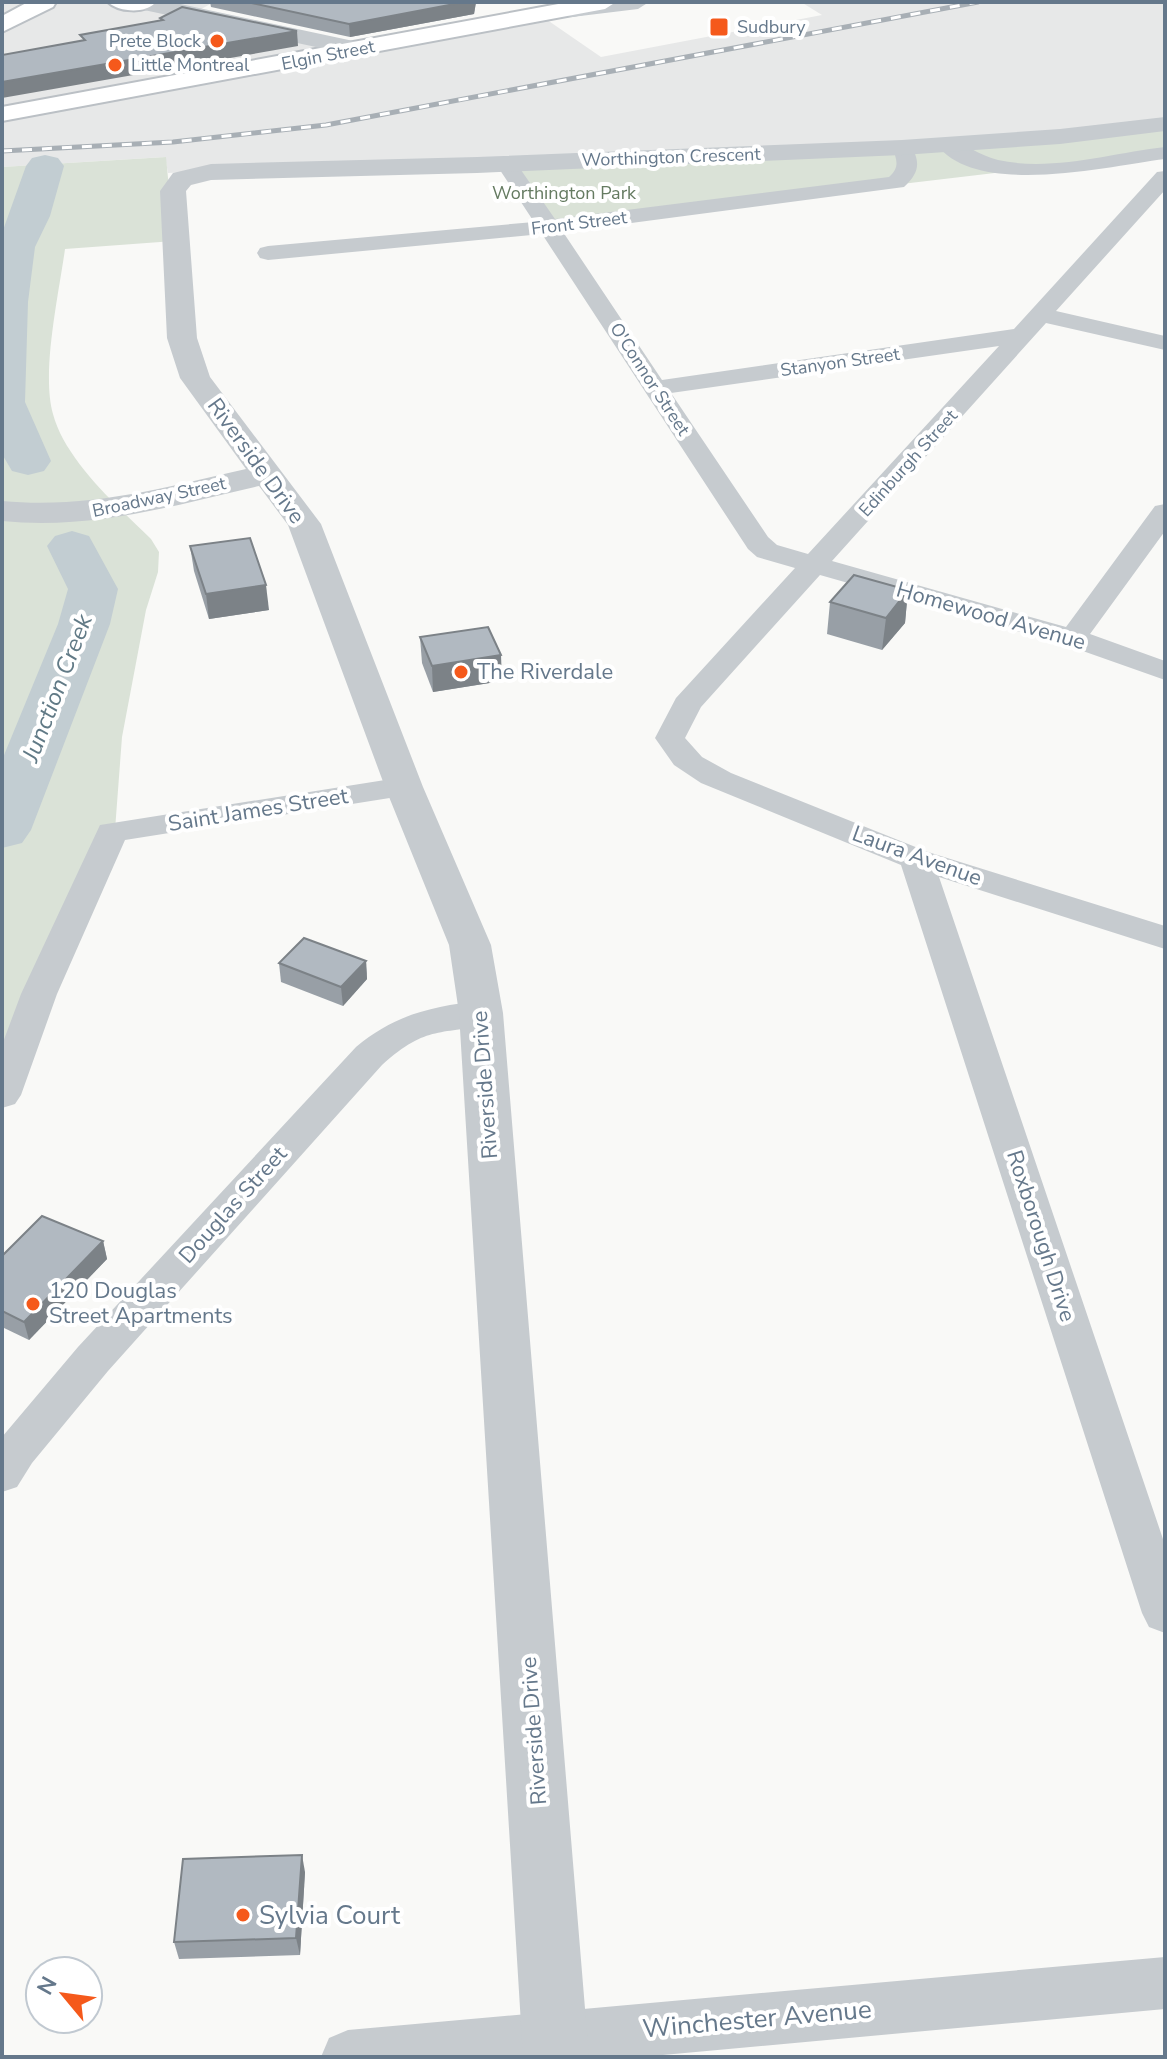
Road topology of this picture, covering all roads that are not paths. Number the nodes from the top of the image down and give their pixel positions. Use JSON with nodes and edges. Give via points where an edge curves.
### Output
{"nodes":[{"id":1,"x":119,"y":2,"type":"edge"},
{"id":2,"x":605,"y":2,"type":"edge"},
{"id":3,"x":638,"y":2,"type":"edge"},
{"id":4,"x":143,"y":3,"type":"edge"},
{"id":5,"x":39,"y":5,"type":"edge"},
{"id":6,"x":572,"y":10,"type":"junction"},
{"id":7,"x":2,"y":15,"type":"edge"},
{"id":8,"x":2,"y":25,"type":"edge"},
{"id":9,"x":358,"y":49,"type":"junction"},
{"id":10,"x":2,"y":114,"type":"edge"},
{"id":11,"x":1165,"y":124,"type":"edge"},
{"id":12,"x":947,"y":145,"type":"junction"},
{"id":13,"x":902,"y":147,"type":"junction"},
{"id":14,"x":1165,"y":153,"type":"edge"},
{"id":15,"x":507,"y":164,"type":"junction"},
{"id":16,"x":1165,"y":177,"type":"edge"},
{"id":17,"x":178,"y":182,"type":"joint"},
{"id":18,"x":549,"y":227,"type":"junction"},
{"id":19,"x":268,"y":253,"type":"dead end"},
{"id":20,"x":1033,"y":325,"type":"junction"},
{"id":21,"x":1165,"y":343,"type":"edge"},
{"id":22,"x":656,"y":388,"type":"junction"},
{"id":23,"x":267,"y":474,"type":"junction"},
{"id":24,"x":2,"y":511,"type":"edge"},
{"id":25,"x":1165,"y":512,"type":"edge"},
{"id":26,"x":815,"y":565,"type":"junction"},
{"id":27,"x":1073,"y":638,"type":"junction"},
{"id":28,"x":1165,"y":671,"type":"edge"},
{"id":29,"x":678,"y":754,"type":"joint"},
{"id":30,"x":404,"y":787,"type":"junction"},
{"id":31,"x":916,"y":859,"type":"junction"},
{"id":32,"x":1165,"y":938,"type":"edge"},
{"id":33,"x":481,"y":1013,"type":"junction"},
{"id":34,"x":2,"y":1095,"type":"edge"},
{"id":35,"x":6,"y":1453,"type":"edge"},
{"id":36,"x":1165,"y":1613,"type":"edge"},
{"id":37,"x":1165,"y":1983,"type":"edge"},
{"id":38,"x":556,"y":2047,"type":"edge"},
{"id":39,"x":348,"y":2057,"type":"edge"}],
"edges":[{"from":1,"to":4,"type":"main road"},
{"from":2,"to":6,"type":"main road","name":"Elgin Street"},
{"from":3,"to":6,"type":"street"},
{"from":4,"to":9,"type":"street"},
{"from":5,"to":7,"type":"main road"},
{"from":5,"to":8,"type":"main road"},
{"from":6,"to":9,"type":"main road","name":"Elgin Street"},
{"from":9,"to":10,"type":"main road","name":"Elgin Street"},
{"from":11,"to":12,"type":"street","name":"Worthington Crescent"},
{"from":12,"to":13,"type":"street","name":"Worthington Crescent"},
{"from":12,"to":14,"type":"street","via":[[974,161],[1013,170]]},
{"from":13,"to":15,"type":"street","name":"Worthington Crescent"},
{"from":13,"to":18,"type":"street","name":"Front Street","via":[[908,162],[896,182]]},
{"from":15,"to":17,"type":"street","name":"Worthington Crescent","via":[[211,172]]},
{"from":15,"to":18,"type":"street","name":"O'Connor Street"},
{"from":16,"to":20,"type":"street","name":"Edinburgh Street"},
{"from":17,"to":23,"type":"street","name":"Riverside Drive","via":[[173,191],[186,358],[195,378]]},
{"from":18,"to":19,"type":"street","name":"Front Street"},
{"from":18,"to":22,"type":"street","name":"O'Connor Street"},
{"from":20,"to":21,"type":"street"},
{"from":20,"to":22,"type":"street","name":"Stanyon Street"},
{"from":20,"to":26,"type":"street","name":"Edinburgh Street"},
{"from":22,"to":26,"type":"street","name":"O'Connor Street","via":[[758,543],[780,556]]},
{"from":23,"to":24,"type":"street","name":"Broadway Street","via":[[109,510],[44,515]]},
{"from":23,"to":30,"type":"street","name":"Riverside Drive","via":[[304,524]]},
{"from":25,"to":27,"type":"street"},
{"from":26,"to":27,"type":"street","name":"Homewood Avenue"},
{"from":26,"to":29,"type":"street","name":"Edinburgh Street","via":[[687,704],[670,738]]},
{"from":27,"to":28,"type":"street","name":"Homewood Avenue"},
{"from":29,"to":31,"type":"street","name":"Laura Avenue","via":[[720,780]]},
{"from":30,"to":33,"type":"street","name":"Riverside Drive","via":[[470,945]]},
{"from":30,"to":34,"type":"street","name":"Saint James Street","via":[[112,832],[39,994]]},
{"from":31,"to":32,"type":"street","name":"Laura Avenue"},
{"from":31,"to":36,"type":"street","name":"Roxborough Drive"},
{"from":33,"to":35,"type":"street","name":"Douglas Street","via":[[415,1022],[392,1034]]},
{"from":33,"to":38,"type":"street","name":"Riverside Drive"},
{"from":37,"to":38,"type":"street","name":"Winchester Avenue"},
{"from":38,"to":39,"type":"street","name":"Winchester Avenue"}]}
